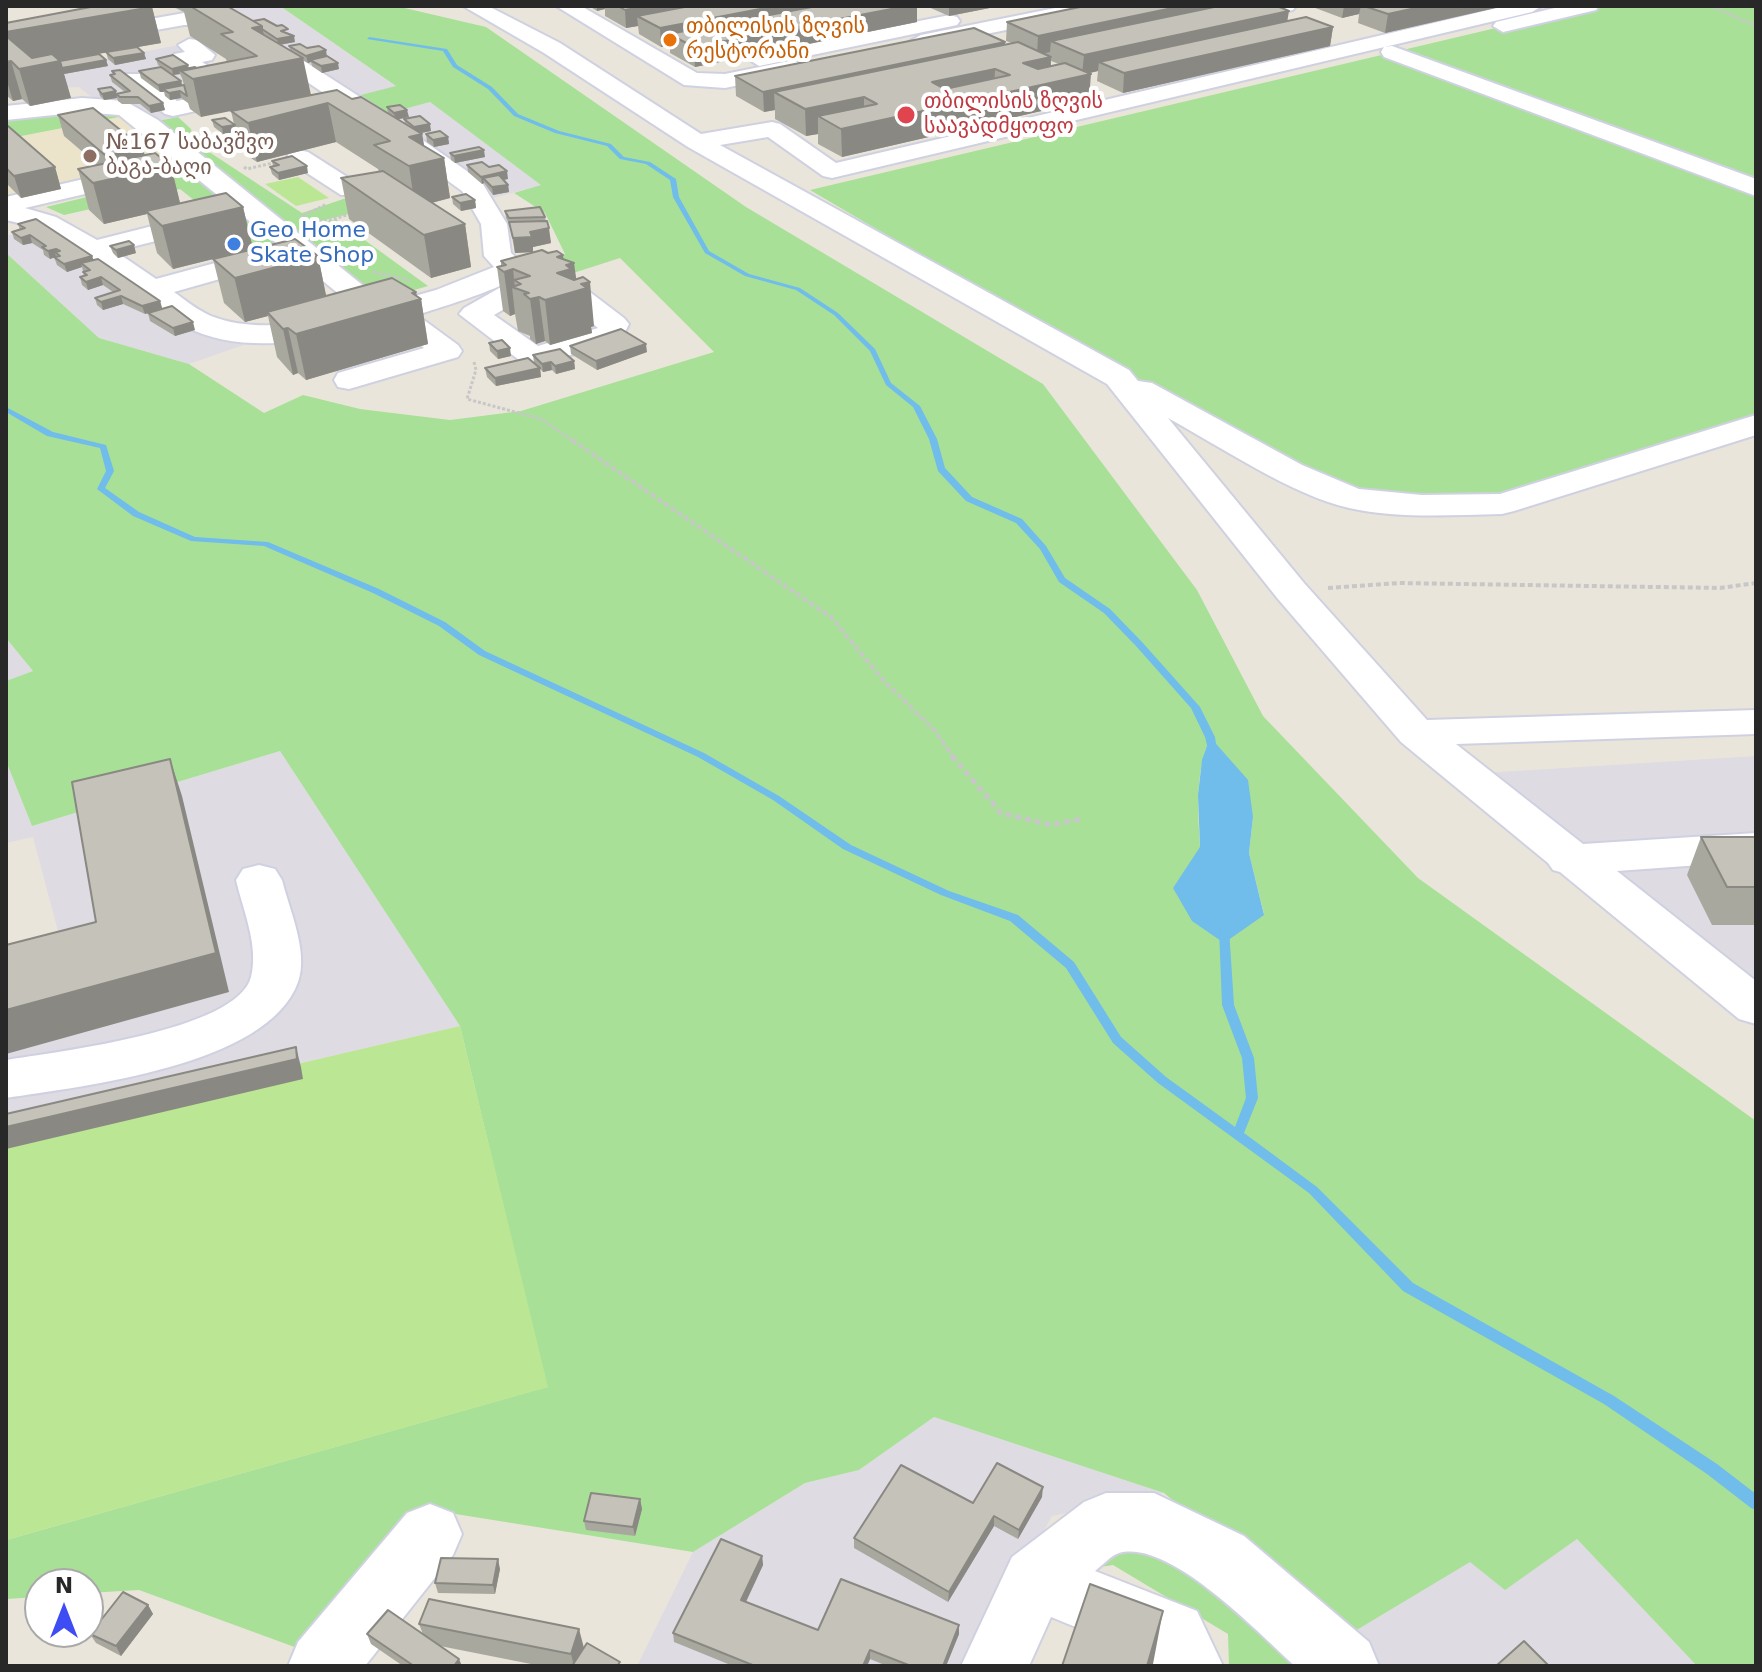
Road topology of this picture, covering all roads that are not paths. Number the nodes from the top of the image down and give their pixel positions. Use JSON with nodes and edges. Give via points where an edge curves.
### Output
{"nodes":[{"id":1,"x":473,"y":6,"type":"edge"},
{"id":2,"x":520,"y":6,"type":"edge"},
{"id":3,"x":566,"y":6,"type":"edge"},
{"id":4,"x":904,"y":6,"type":"edge"},
{"id":5,"x":1023,"y":6,"type":"edge"},
{"id":6,"x":1532,"y":6,"type":"edge"},
{"id":7,"x":1589,"y":6,"type":"edge"},
{"id":8,"x":1285,"y":9,"type":"edge"},
{"id":9,"x":1104,"y":10,"type":"edge"},
{"id":10,"x":160,"y":13,"type":"edge"},
{"id":11,"x":940,"y":23,"type":"junction"},
{"id":12,"x":1203,"y":23,"type":"edge"},
{"id":13,"x":614,"y":24,"type":"junction"},
{"id":14,"x":647,"y":29,"type":"edge"},
{"id":15,"x":1340,"y":30,"type":"dead end"},
{"id":16,"x":6,"y":39,"type":"edge"},
{"id":17,"x":980,"y":41,"type":"junction"},
{"id":18,"x":1384,"y":47,"type":"junction"},
{"id":19,"x":680,"y":48,"type":"edge"},
{"id":20,"x":6,"y":51,"type":"edge"},
{"id":21,"x":651,"y":55,"type":"junction"},
{"id":22,"x":905,"y":58,"type":"edge"},
{"id":23,"x":617,"y":65,"type":"junction"},
{"id":24,"x":687,"y":77,"type":"junction"},
{"id":25,"x":812,"y":77,"type":"edge"},
{"id":26,"x":133,"y":79,"type":"edge"},
{"id":27,"x":642,"y":80,"type":"dead end"},
{"id":28,"x":1081,"y":88,"type":"edge"},
{"id":29,"x":314,"y":103,"type":"edge"},
{"id":30,"x":1115,"y":104,"type":"junction"},
{"id":31,"x":738,"y":107,"type":"junction"},
{"id":32,"x":341,"y":108,"type":"junction"},
{"id":33,"x":173,"y":109,"type":"junction"},
{"id":34,"x":785,"y":111,"type":"edge"},
{"id":35,"x":6,"y":113,"type":"edge"},
{"id":36,"x":704,"y":118,"type":"dead end"},
{"id":37,"x":198,"y":128,"type":"dead end"},
{"id":38,"x":68,"y":132,"type":"edge"},
{"id":39,"x":166,"y":139,"type":"junction"},
{"id":40,"x":126,"y":142,"type":"junction"},
{"id":41,"x":697,"y":142,"type":"junction"},
{"id":42,"x":230,"y":156,"type":"edge"},
{"id":43,"x":299,"y":157,"type":"edge"},
{"id":44,"x":196,"y":163,"type":"junction"},
{"id":45,"x":352,"y":165,"type":"dead end"},
{"id":46,"x":322,"y":173,"type":"junction"},
{"id":47,"x":1756,"y":188,"type":"edge"},
{"id":48,"x":789,"y":195,"type":"junction"},
{"id":49,"x":8,"y":205,"type":"edge"},
{"id":50,"x":408,"y":205,"type":"edge"},
{"id":51,"x":197,"y":232,"type":"edge"},
{"id":52,"x":92,"y":249,"type":"junction"},
{"id":53,"x":327,"y":270,"type":"junction"},
{"id":54,"x":525,"y":274,"type":"junction"},
{"id":55,"x":151,"y":289,"type":"junction"},
{"id":56,"x":387,"y":312,"type":"junction"},
{"id":57,"x":1118,"y":377,"type":"junction"},
{"id":58,"x":349,"y":380,"type":"dead end"},
{"id":59,"x":1756,"y":425,"type":"edge"},
{"id":60,"x":1756,"y":722,"type":"edge"},
{"id":61,"x":1416,"y":733,"type":"junction"},
{"id":62,"x":1756,"y":847,"type":"edge"},
{"id":63,"x":1569,"y":860,"type":"junction"},
{"id":64,"x":259,"y":880,"type":"dead end"},
{"id":65,"x":1756,"y":1007,"type":"edge"},
{"id":66,"x":6,"y":1079,"type":"edge"},
{"id":67,"x":430,"y":1534,"type":"dead end"},
{"id":68,"x":1035,"y":1579,"type":"junction"},
{"id":69,"x":322,"y":1666,"type":"edge"},
{"id":70,"x":995,"y":1666,"type":"edge"},
{"id":71,"x":1189,"y":1666,"type":"edge"},
{"id":72,"x":1345,"y":1666,"type":"edge"}],
"edges":[{"from":1,"to":41,"type":"street","via":[[552,48]]},
{"from":2,"to":23,"type":"street"},
{"from":3,"to":13,"type":"street"},
{"from":4,"to":11,"type":"street"},
{"from":5,"to":11,"type":"street"},
{"from":6,"to":18,"type":"street"},
{"from":7,"to":18,"type":"street"},
{"from":8,"to":12,"type":"street"},
{"from":9,"to":17,"type":"street"},
{"from":10,"to":16,"type":"street"},
{"from":10,"to":20,"type":"street"},
{"from":10,"to":32,"type":"street","via":[[225,21]]},
{"from":10,"to":33,"type":"street","via":[[174,42],[204,55],[182,59],[238,95]]},
{"from":11,"to":17,"type":"street"},
{"from":11,"to":24,"type":"street"},
{"from":13,"to":14,"type":"street"},
{"from":13,"to":21,"type":"street"},
{"from":15,"to":18,"type":"street"},
{"from":17,"to":22,"type":"street"},
{"from":17,"to":24,"type":"street","via":[[725,81]]},
{"from":18,"to":30,"type":"street"},
{"from":18,"to":47,"type":"street"},
{"from":18,"to":48,"type":"street"},
{"from":19,"to":21,"type":"street"},
{"from":21,"to":23,"type":"street"},
{"from":21,"to":24,"type":"street"},
{"from":23,"to":27,"type":"street"},
{"from":24,"to":31,"type":"street"},
{"from":25,"to":31,"type":"street"},
{"from":26,"to":33,"type":"street"},
{"from":28,"to":30,"type":"street"},
{"from":29,"to":32,"type":"street"},
{"from":30,"to":41,"type":"street","via":[[832,171],[772,129]]},
{"from":31,"to":34,"type":"street"},
{"from":31,"to":36,"type":"street","via":[[716,125]]},
{"from":32,"to":54,"type":"street","via":[[369,113],[409,152],[472,186],[494,224],[484,245]]},
{"from":33,"to":37,"type":"street"},
{"from":35,"to":39,"type":"street","via":[[82,105],[125,108]]},
{"from":38,"to":40,"type":"street","via":[[99,125]]},
{"from":39,"to":40,"type":"street"},
{"from":39,"to":44,"type":"street"},
{"from":40,"to":49,"type":"street","via":[[157,171]]},
{"from":41,"to":48,"type":"street"},
{"from":42,"to":44,"type":"street"},
{"from":43,"to":46,"type":"street"},
{"from":44,"to":53,"type":"street"},
{"from":45,"to":46,"type":"street"},
{"from":46,"to":50,"type":"street","via":[[350,190],[377,187]]},
{"from":48,"to":57,"type":"street"},
{"from":49,"to":52,"type":"street"},
{"from":51,"to":52,"type":"street","via":[[159,224]]},
{"from":52,"to":55,"type":"street"},
{"from":53,"to":55,"type":"street"},
{"from":53,"to":56,"type":"street"},
{"from":54,"to":54,"type":"street","via":[[474,314],[534,357],[611,334],[614,324],[564,286]]},
{"from":54,"to":56,"type":"street"},
{"from":55,"to":56,"type":"street","via":[[200,322],[234,335]]},
{"from":56,"to":58,"type":"street","via":[[447,351]]},
{"from":57,"to":59,"type":"street","via":[[1290,472],[1353,499],[1422,505],[1502,504]]},
{"from":57,"to":61,"type":"street","via":[[1291,591]]},
{"from":60,"to":61,"type":"street"},
{"from":61,"to":63,"type":"street"},
{"from":62,"to":63,"type":"street"},
{"from":63,"to":65,"type":"street"},
{"from":64,"to":66,"type":"street","via":[[278,963],[274,986],[240,1022],[170,1047]]},
{"from":67,"to":69,"type":"street"},
{"from":68,"to":70,"type":"street"},
{"from":68,"to":71,"type":"street","via":[[1173,1634]]},
{"from":68,"to":72,"type":"street","via":[[1106,1523],[1154,1523],[1221,1558]]}]}
